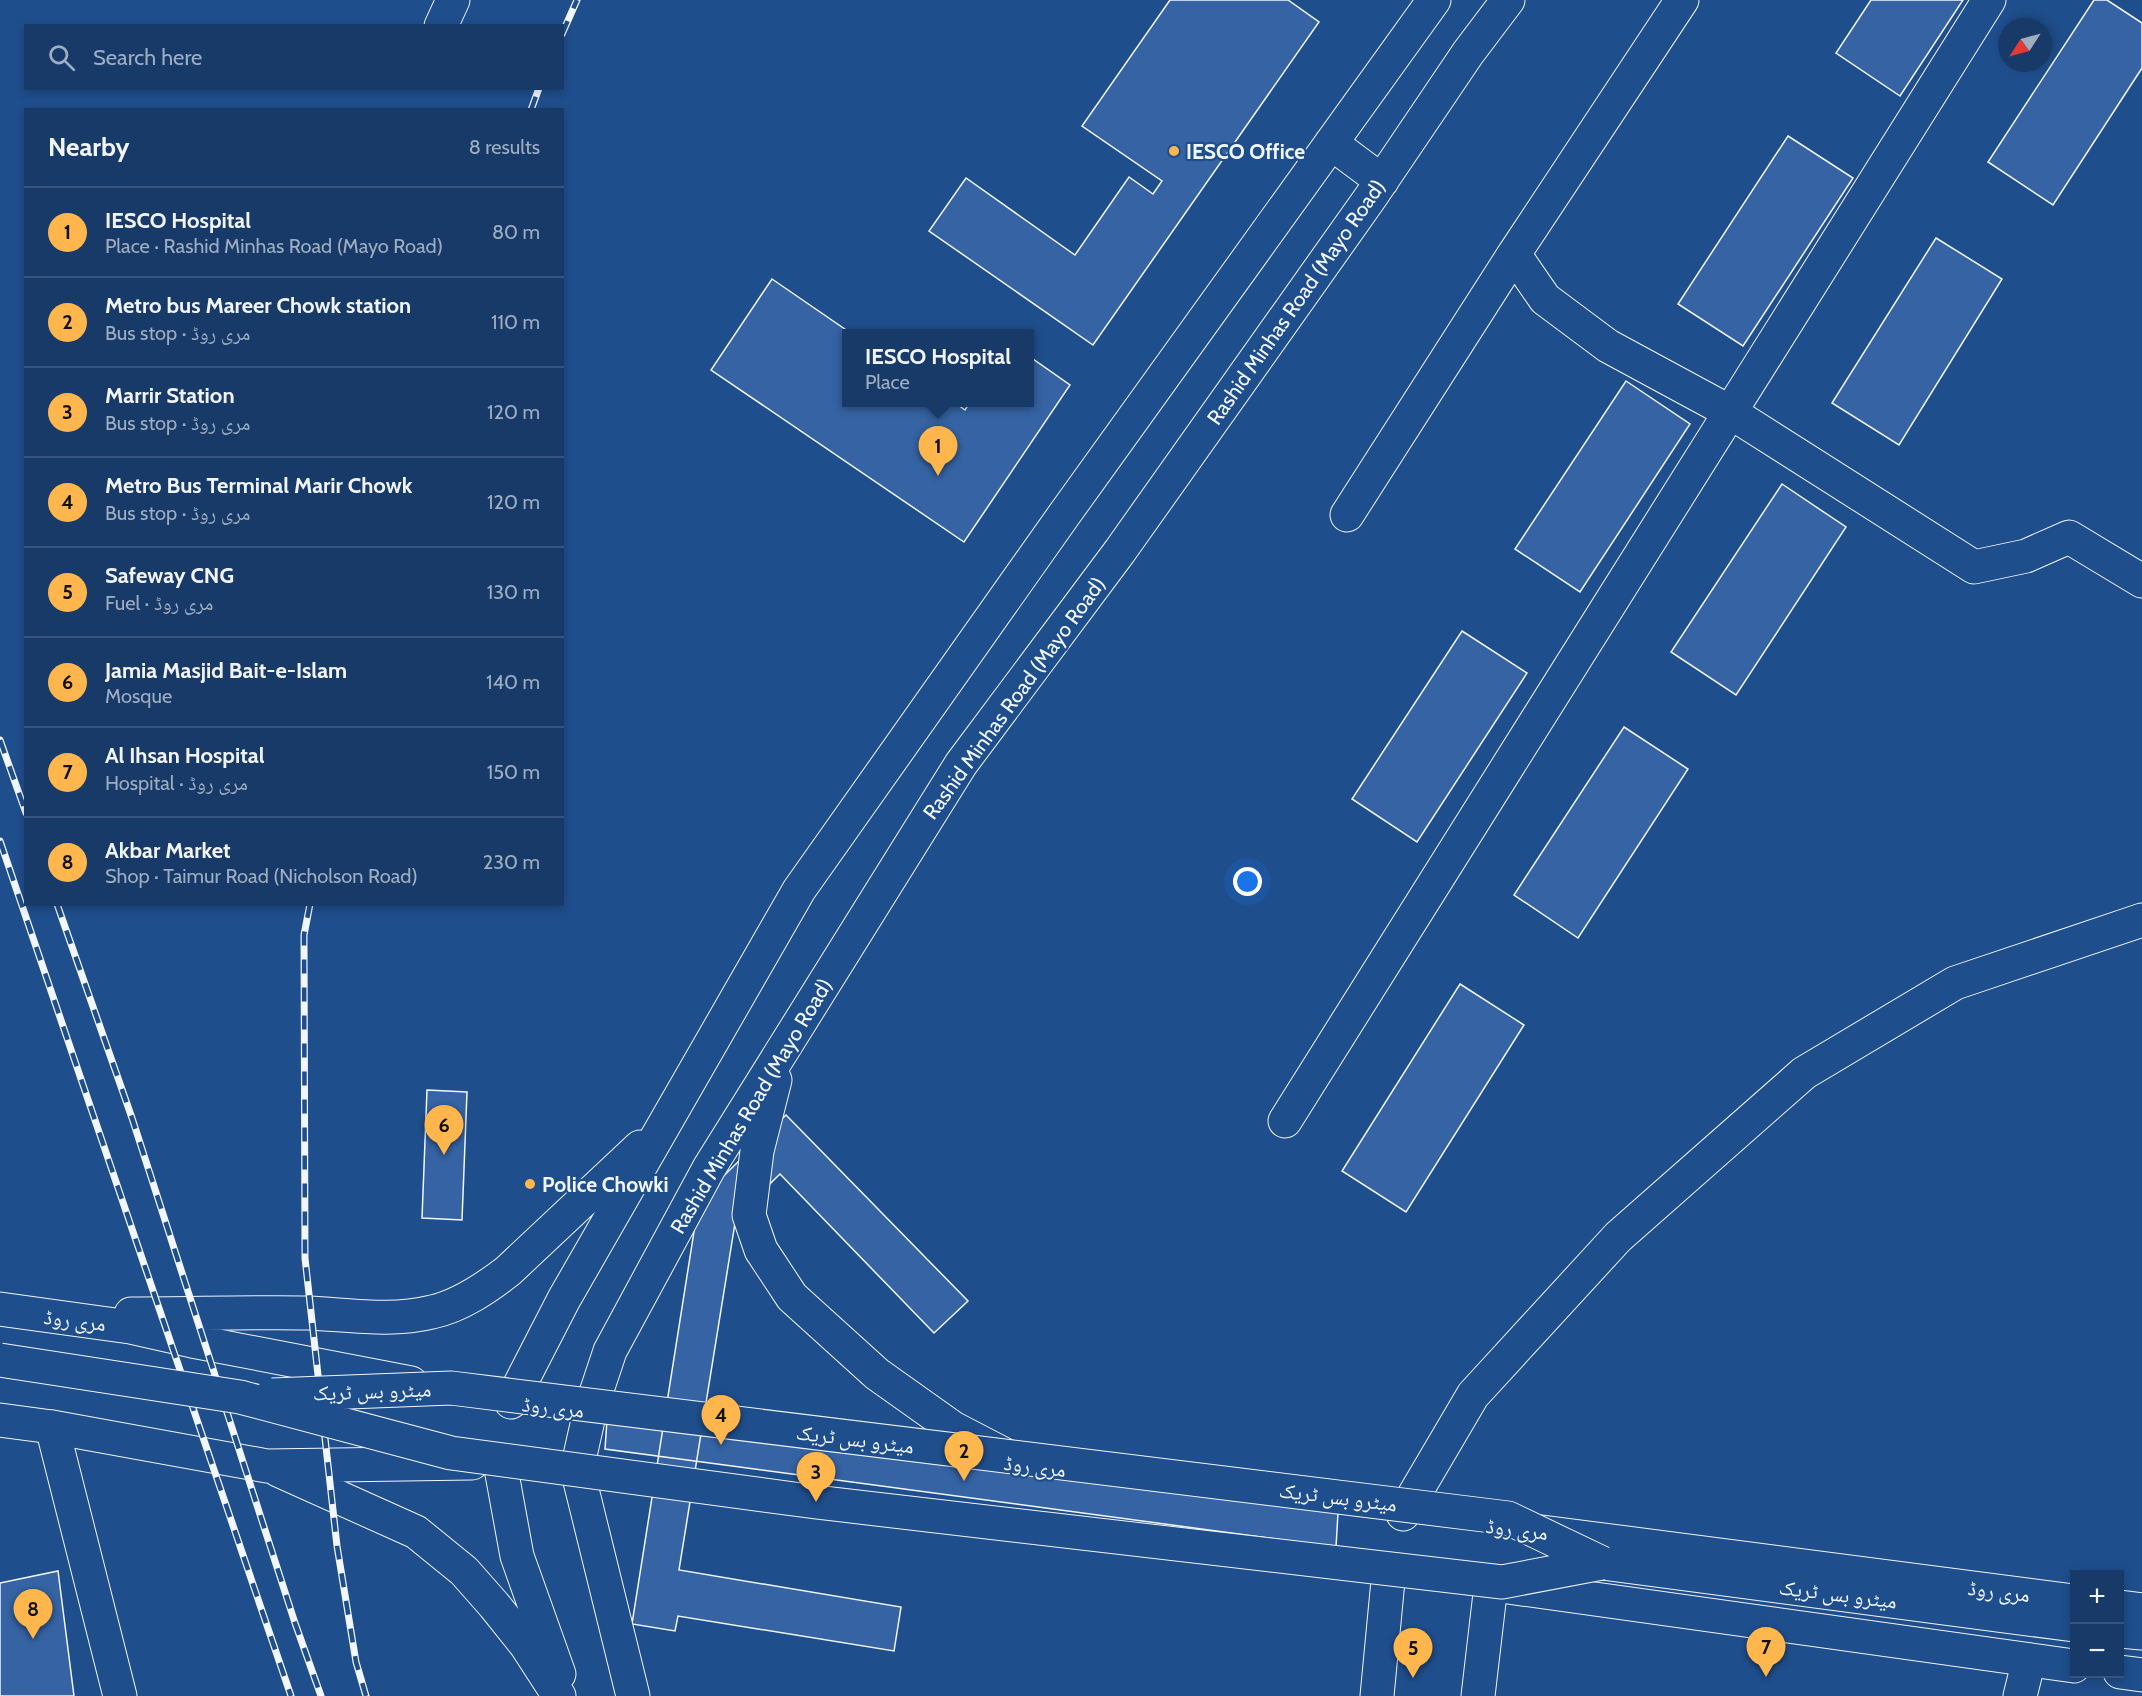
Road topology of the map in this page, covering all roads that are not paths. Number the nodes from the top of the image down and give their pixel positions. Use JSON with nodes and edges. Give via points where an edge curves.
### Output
{"nodes":[{"id":1,"x":453,"y":0,"type":"edge"},
{"id":2,"x":1434,"y":0,"type":"edge"},
{"id":3,"x":1508,"y":0,"type":"edge"},
{"id":4,"x":1682,"y":0,"type":"edge"},
{"id":5,"x":1989,"y":0,"type":"edge"},
{"id":6,"x":442,"y":24,"type":"edge"},
{"id":7,"x":1331,"y":143,"type":"junction"},
{"id":8,"x":1382,"y":181,"type":"junction"},
{"id":9,"x":1514,"y":254,"type":"junction"},
{"id":10,"x":1730,"y":412,"type":"junction"},
{"id":11,"x":1347,"y":515,"type":"dead end"},
{"id":12,"x":2142,"y":581,"type":"edge"},
{"id":13,"x":2142,"y":920,"type":"edge"},
{"id":14,"x":783,"y":1049,"type":"junction"},
{"id":15,"x":1285,"y":1121,"type":"dead end"},
{"id":16,"x":665,"y":1124,"type":"junction"},
{"id":17,"x":14,"y":1312,"type":"edge"},
{"id":18,"x":0,"y":1360,"type":"edge"},
{"id":19,"x":240,"y":1396,"type":"junction"},
{"id":20,"x":511,"y":1402,"type":"junction"},
{"id":21,"x":590,"y":1411,"type":"junction"},
{"id":22,"x":0,"y":1420,"type":"edge"},
{"id":23,"x":52,"y":1426,"type":"junction"},
{"id":24,"x":500,"y":1463,"type":"junction"},
{"id":25,"x":1021,"y":1464,"type":"junction"},
{"id":26,"x":267,"y":1466,"type":"junction"},
{"id":27,"x":567,"y":1468,"type":"junction"},
{"id":28,"x":1403,"y":1514,"type":"junction"},
{"id":29,"x":1602,"y":1563,"type":"junction"},
{"id":30,"x":1389,"y":1570,"type":"junction"},
{"id":31,"x":1491,"y":1585,"type":"junction"},
{"id":32,"x":2070,"y":1600,"type":"edge"},
{"id":33,"x":2124,"y":1608,"type":"edge"},
{"id":34,"x":2142,"y":1610,"type":"edge"},
{"id":35,"x":2070,"y":1624,"type":"edge"},
{"id":36,"x":2124,"y":1631,"type":"edge"},
{"id":37,"x":2142,"y":1634,"type":"edge"},
{"id":38,"x":2029,"y":1660,"type":"junction"},
{"id":39,"x":2070,"y":1665,"type":"edge"},
{"id":40,"x":2124,"y":1673,"type":"edge"},
{"id":41,"x":2142,"y":1676,"type":"edge"},
{"id":42,"x":120,"y":1696,"type":"edge"},
{"id":43,"x":559,"y":1696,"type":"edge"},
{"id":44,"x":566,"y":1696,"type":"edge"},
{"id":45,"x":633,"y":1696,"type":"edge"},
{"id":46,"x":1377,"y":1696,"type":"edge"},
{"id":47,"x":1478,"y":1696,"type":"edge"},
{"id":48,"x":2020,"y":1696,"type":"edge"}],
"edges":[{"from":1,"to":6,"type":"main road"},
{"from":2,"to":7,"type":"main road"},
{"from":3,"to":8,"type":"main road","name":"Rashid Minhas Road (Mayo Road)"},
{"from":4,"to":9,"type":"main road"},
{"from":5,"to":10,"type":"main road"},
{"from":7,"to":8,"type":"main road"},
{"from":7,"to":16,"type":"main road","via":[[799,891]]},
{"from":8,"to":14,"type":"main road","name":"Rashid Minhas Road (Mayo Road)","via":[[1127,542],[961,764]]},
{"from":9,"to":10,"type":"main road","via":[[1545,299],[1608,346]]},
{"from":9,"to":11,"type":"main road"},
{"from":10,"to":12,"type":"main road","via":[[1974,567],[2025,556],[2069,537]]},
{"from":10,"to":15,"type":"main road"},
{"from":13,"to":28,"type":"main road","via":[[1955,983],[1804,1073],[1618,1237],[1473,1395]]},
{"from":14,"to":21,"type":"main road","name":"Rashid Minhas Road (Mayo Road)","via":[[709,1168],[610,1351]]},
{"from":14,"to":25,"type":"main road","via":[[757,1151],[749,1215],[760,1250],[792,1298],[877,1374],[953,1428]]},
{"from":16,"to":17,"type":"main road","via":[[508,1271],[484,1289],[435,1312],[368,1317],[310,1313]]},
{"from":16,"to":20,"type":"main road","via":[[564,1299]]},
{"from":17,"to":20,"type":"main road","name":"مری روڈ","via":[[130,1327]]},
{"from":18,"to":19,"type":"main road","name":"میٹرو بس ٹریک","bridge":true},
{"from":19,"to":27,"type":"main road","name":"میٹرو بس ٹریک","bridge":true,"via":[[451,1454]]},
{"from":19,"to":29,"type":"main road","name":"میٹرو بس ٹریک","bridge":true,"via":[[451,1388],[1508,1518]]},
{"from":20,"to":21,"type":"main road","name":"مری روڈ"},
{"from":21,"to":25,"type":"main road","name":"مری روڈ"},
{"from":21,"to":27,"type":"main road","name":"Rashid Minhas Road (Mayo Road)"},
{"from":22,"to":23,"type":"main road"},
{"from":23,"to":26,"type":"main road"},
{"from":23,"to":42,"type":"main road"},
{"from":24,"to":26,"type":"main road"},
{"from":24,"to":27,"type":"main road"},
{"from":24,"to":44,"type":"main road","via":[[517,1556]]},
{"from":25,"to":28,"type":"main road","name":"مری روڈ"},
{"from":26,"to":43,"type":"main road","via":[[416,1532],[464,1571],[494,1605]]},
{"from":27,"to":29,"type":"main road","name":"میٹرو بس ٹریک","bridge":true,"via":[[816,1502],[1502,1582]]},
{"from":27,"to":30,"type":"main road","via":[[1049,1524]]},
{"from":27,"to":45,"type":"main road"},
{"from":28,"to":32,"type":"main road","name":"مری روڈ"},
{"from":29,"to":35,"type":"main road","name":"میٹرو بس ٹریک"},
{"from":30,"to":31,"type":"main road"},
{"from":30,"to":46,"type":"main road"},
{"from":31,"to":38,"type":"main road"},
{"from":31,"to":47,"type":"main road"},
{"from":33,"to":34,"type":"main road"},
{"from":36,"to":37,"type":"main road"},
{"from":38,"to":39,"type":"main road"},
{"from":38,"to":48,"type":"main road"},
{"from":40,"to":41,"type":"main road"}]}
